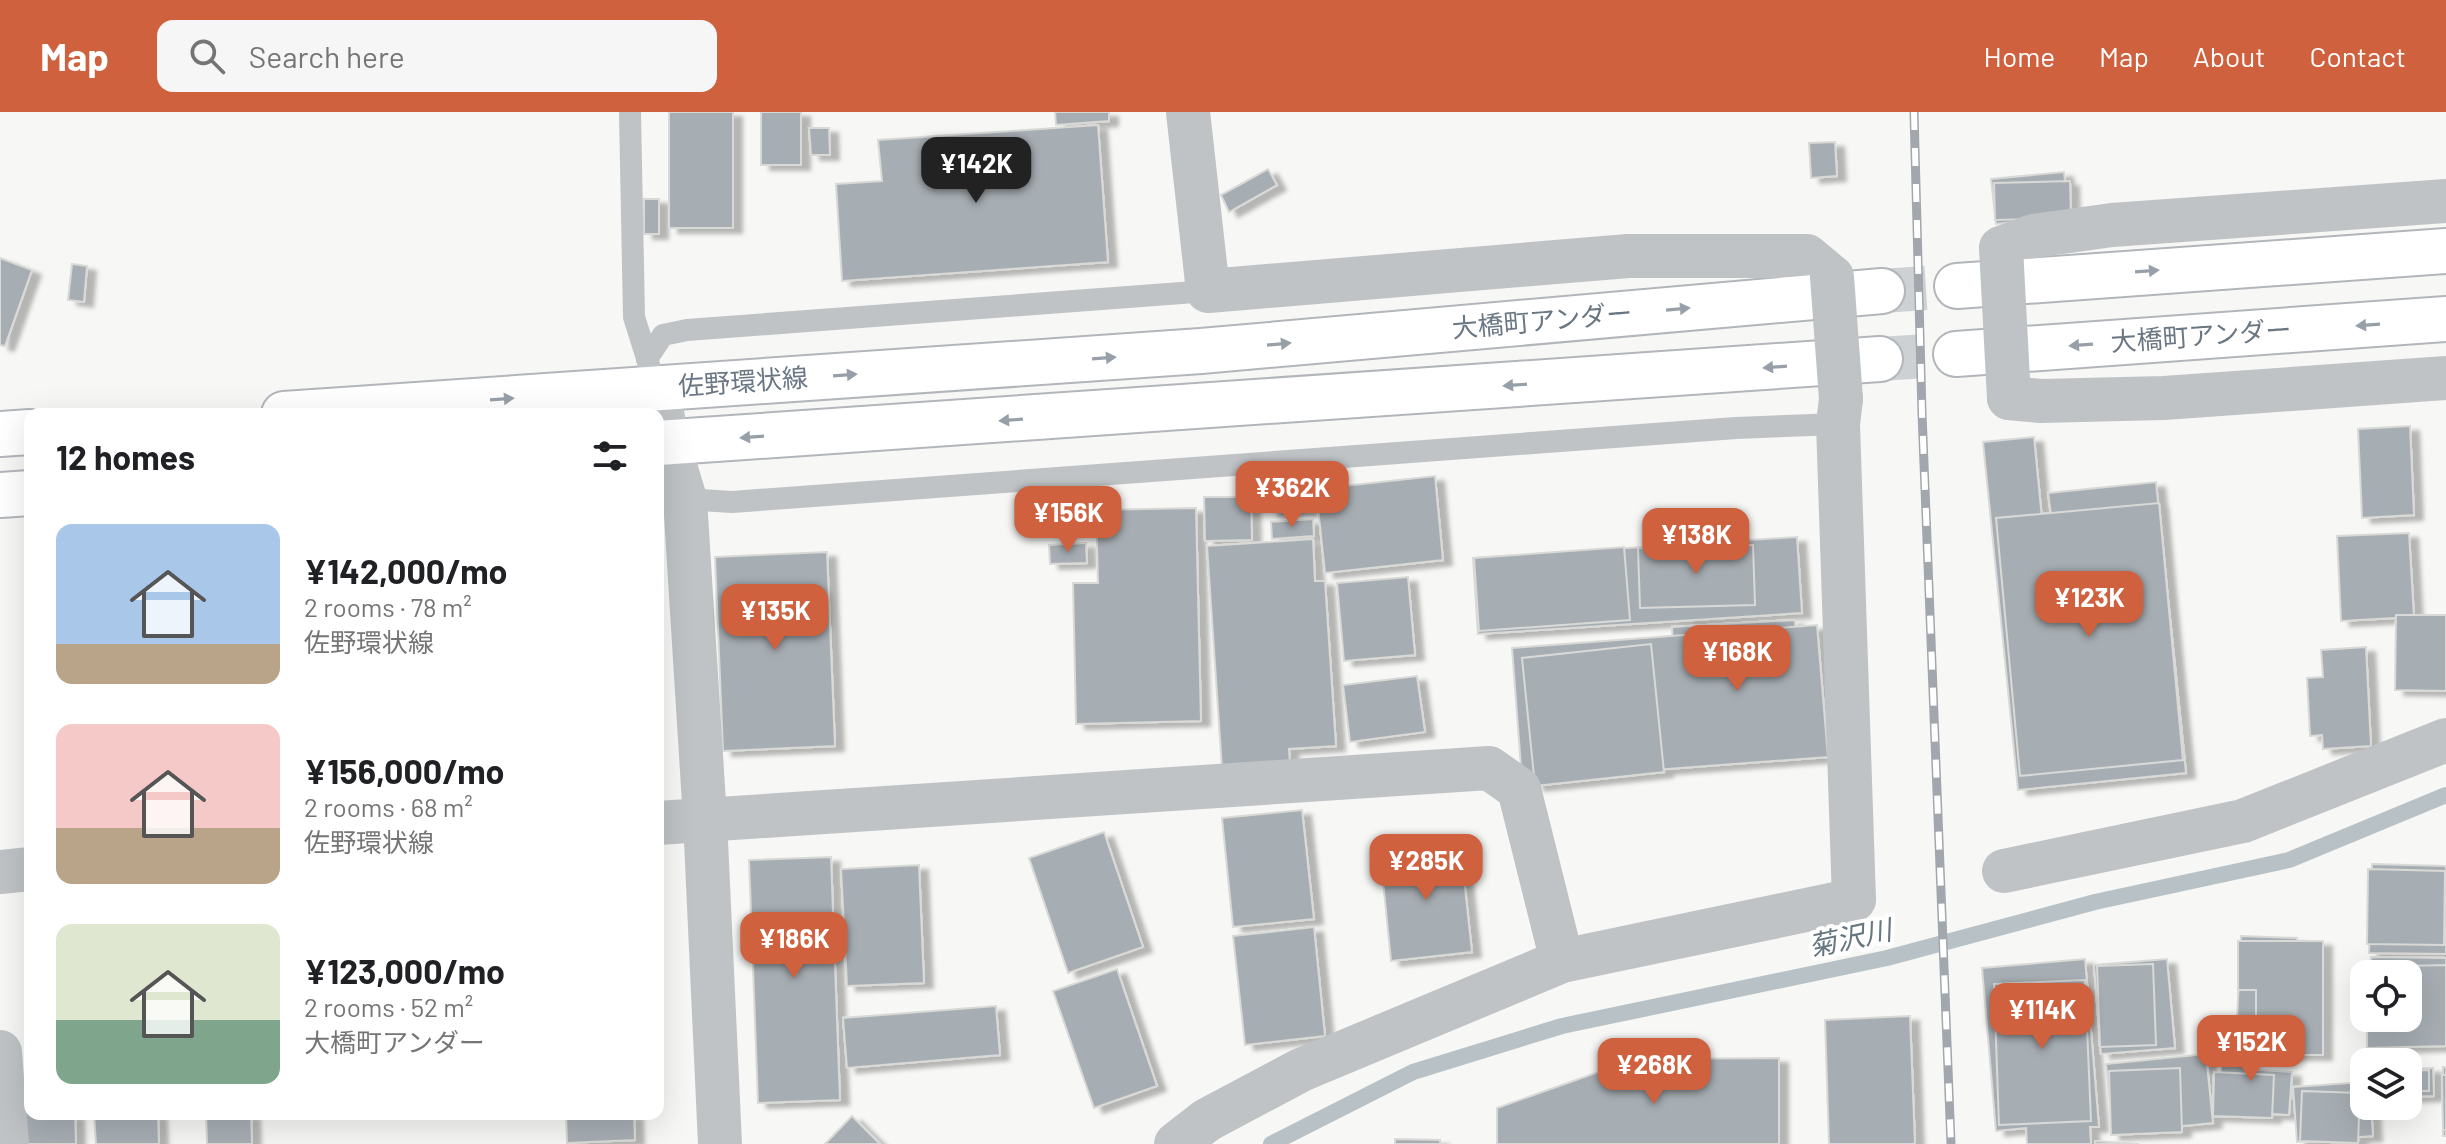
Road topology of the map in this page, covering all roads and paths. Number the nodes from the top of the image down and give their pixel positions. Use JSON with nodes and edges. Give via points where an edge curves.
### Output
{"nodes":[{"id":1,"x":630,"y":112,"type":"edge"},
{"id":2,"x":1188,"y":112,"type":"edge"},
{"id":3,"x":2446,"y":201,"type":"edge"},
{"id":4,"x":2446,"y":251,"type":"edge"},
{"id":5,"x":1957,"y":286,"type":"tunnel mouth"},
{"id":6,"x":1208,"y":291,"type":"junction"},
{"id":7,"x":1882,"y":291,"type":"tunnel mouth"},
{"id":8,"x":2446,"y":319,"type":"edge"},
{"id":9,"x":1201,"y":351,"type":"joint"},
{"id":10,"x":1956,"y":354,"type":"tunnel mouth"},
{"id":11,"x":1880,"y":359,"type":"tunnel mouth"},
{"id":12,"x":652,"y":374,"type":"junction"},
{"id":13,"x":2446,"y":378,"type":"edge"},
{"id":14,"x":339,"y":408,"type":"edge"},
{"id":15,"x":657,"y":408,"type":"edge"},
{"id":16,"x":1839,"y":412,"type":"junction"},
{"id":17,"x":24,"y":432,"type":"edge"},
{"id":18,"x":0,"y":434,"type":"edge"},
{"id":19,"x":664,"y":443,"type":"edge"},
{"id":20,"x":664,"y":446,"type":"edge"},
{"id":21,"x":24,"y":493,"type":"edge"},
{"id":22,"x":0,"y":495,"type":"edge"},
{"id":23,"x":685,"y":499,"type":"junction"},
{"id":24,"x":2446,"y":740,"type":"edge"},
{"id":25,"x":705,"y":819,"type":"junction"},
{"id":26,"x":664,"y":822,"type":"edge"},
{"id":27,"x":24,"y":870,"type":"edge"},
{"id":28,"x":2004,"y":871,"type":"dead end"},
{"id":29,"x":0,"y":872,"type":"edge"},
{"id":30,"x":1562,"y":961,"type":"junction"},
{"id":31,"x":0,"y":1052,"type":"edge"},
{"id":32,"x":7,"y":1144,"type":"edge"},
{"id":33,"x":720,"y":1144,"type":"edge"},
{"id":34,"x":1176,"y":1144,"type":"edge"}],
"edges":[{"from":1,"to":12,"type":"lane","via":[[634,317]]},
{"from":2,"to":6,"type":"street"},
{"from":3,"to":13,"type":"street","bridge":true,"via":[[2112,225],[2033,236],[2001,248],[2009,398],[2164,398]]},
{"from":5,"to":4,"type":"main road","one_way":true},
{"from":6,"to":12,"type":"lane","via":[[687,330],[663,335]]},
{"from":6,"to":16,"type":"street","bridge":true,"via":[[1628,256],[1807,256],[1832,277]]},
{"from":9,"to":7,"type":"main road","name":"大橋町アンダー","one_way":true},
{"from":8,"to":10,"type":"main road","name":"大橋町アンダー","one_way":true},
{"from":12,"to":9,"type":"main road","name":"佐野環状線","one_way":true},
{"from":11,"to":19,"type":"main road","one_way":true},
{"from":14,"to":12,"type":"main road","name":"佐野環状線","one_way":true},
{"from":12,"to":15,"type":"street"},
{"from":16,"to":23,"type":"lane","via":[[1736,428],[732,502]]},
{"from":16,"to":30,"type":"street","via":[[1854,900]]},
{"from":17,"to":18,"type":"main road"},
{"from":20,"to":23,"type":"street"},
{"from":21,"to":22,"type":"main road"},
{"from":23,"to":25,"type":"street"},
{"from":24,"to":28,"type":"street","via":[[2243,821]]},
{"from":25,"to":26,"type":"street"},
{"from":25,"to":30,"type":"street","via":[[1489,768],[1519,789]]},
{"from":25,"to":33,"type":"street"},
{"from":27,"to":29,"type":"street"},
{"from":30,"to":34,"type":"street","via":[[1301,1070],[1207,1120]]},
{"from":31,"to":32,"type":"street"}]}
